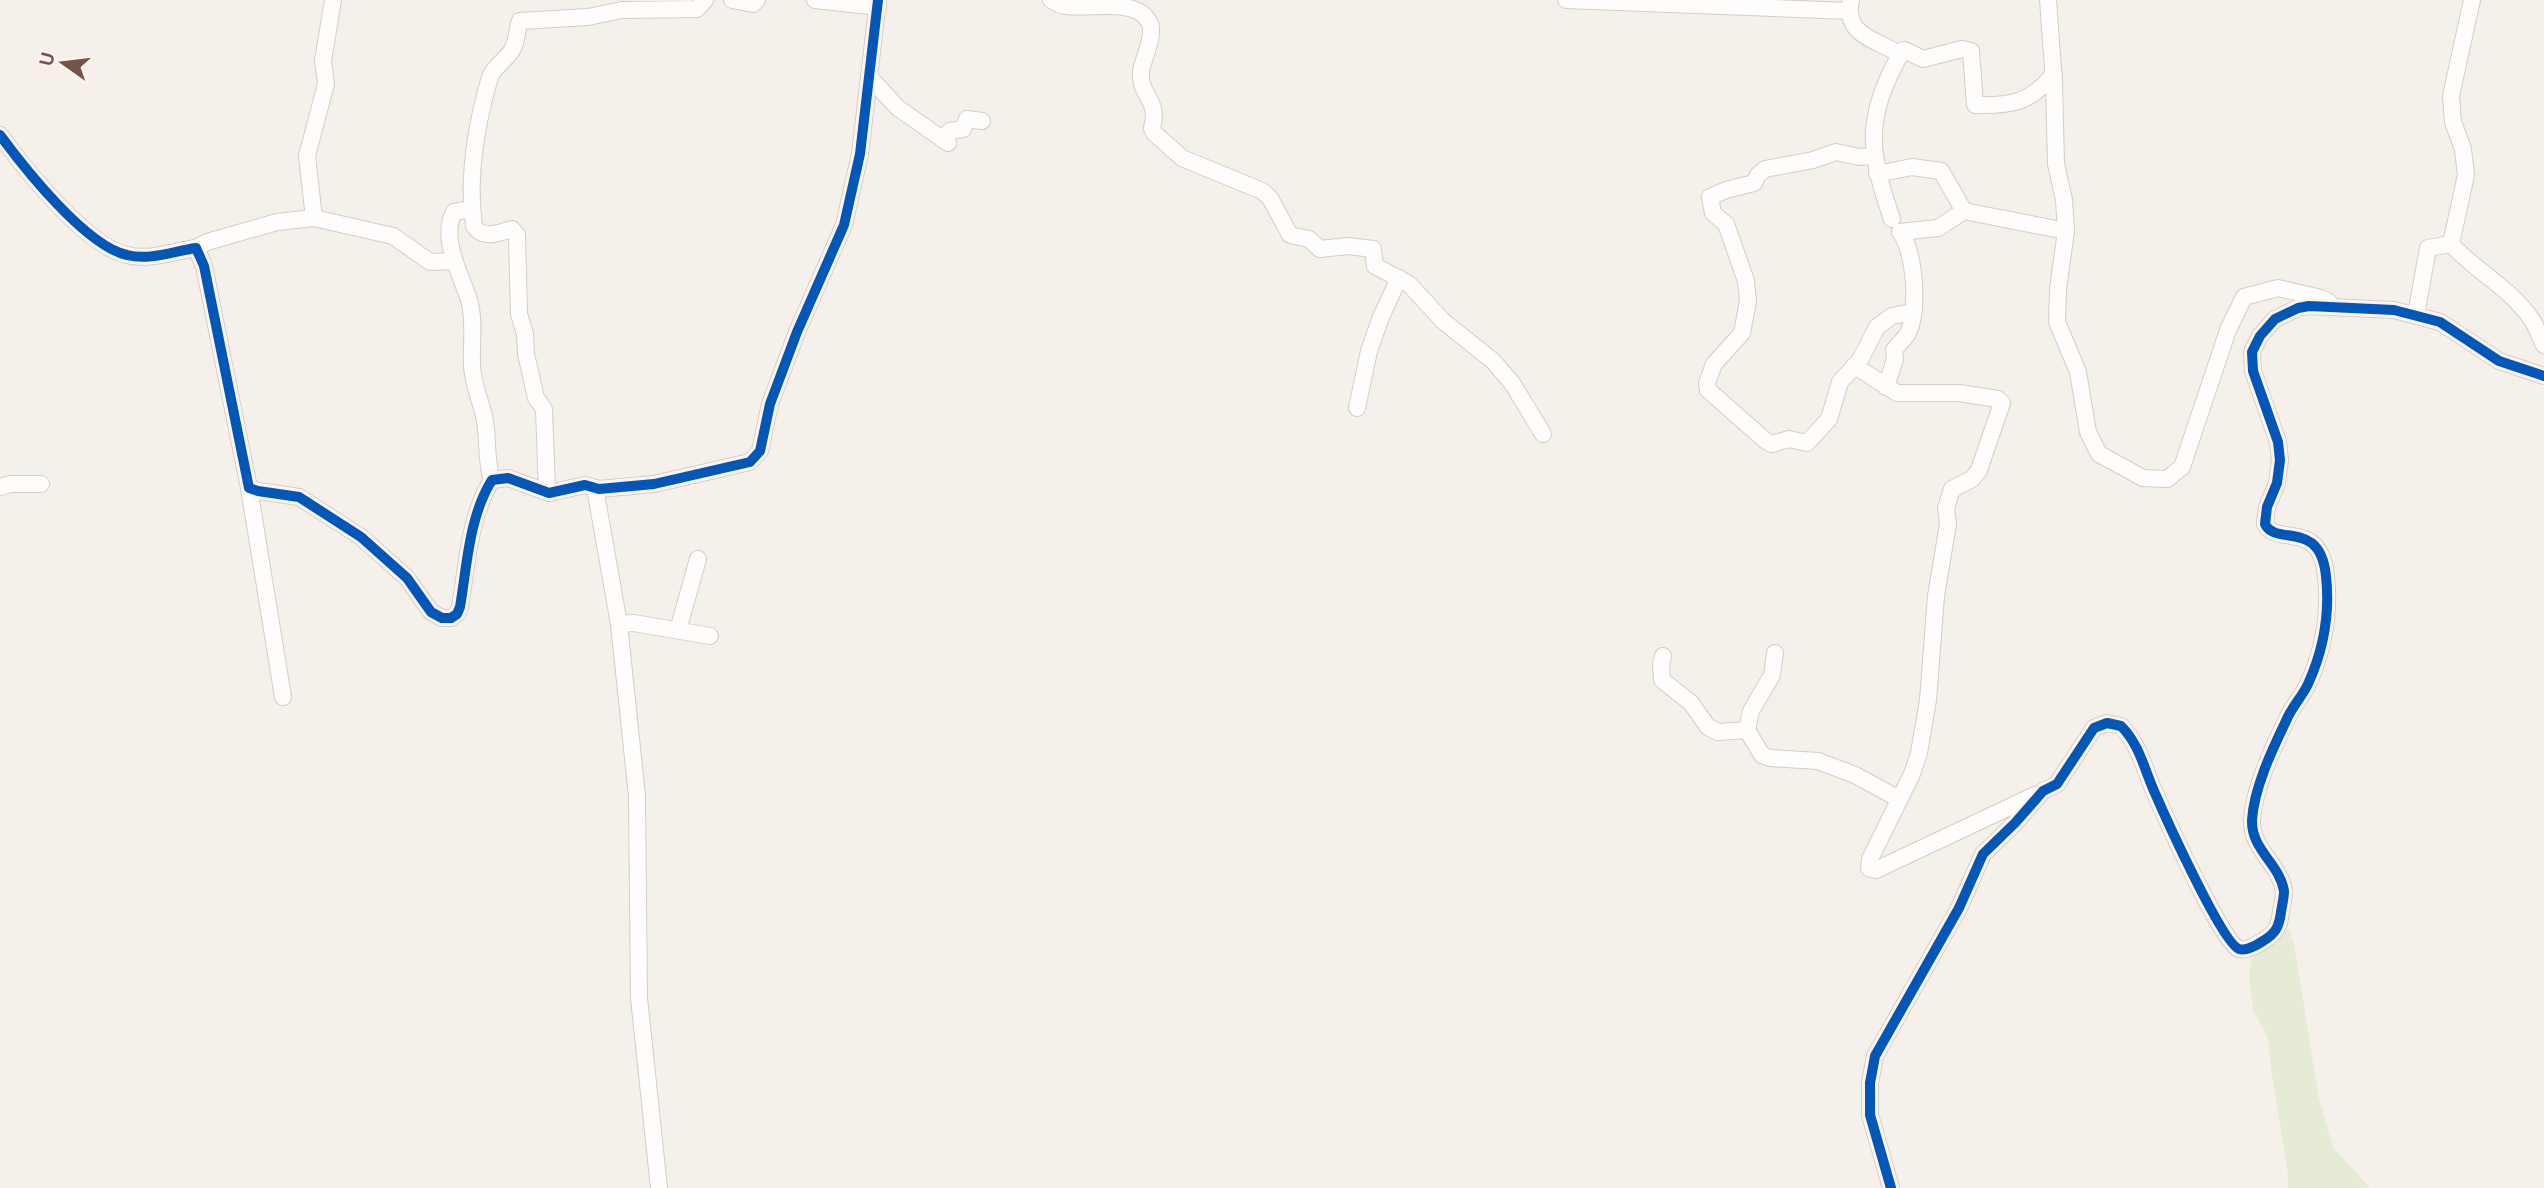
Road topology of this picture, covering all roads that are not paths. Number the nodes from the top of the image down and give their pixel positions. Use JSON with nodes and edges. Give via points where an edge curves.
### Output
{"nodes":[{"id":1,"x":332,"y":0,"type":"edge"},
{"id":2,"x":705,"y":0,"type":"edge"},
{"id":3,"x":732,"y":0,"type":"edge"},
{"id":4,"x":757,"y":0,"type":"edge"},
{"id":5,"x":816,"y":0,"type":"edge"},
{"id":6,"x":1051,"y":0,"type":"edge"},
{"id":7,"x":1566,"y":0,"type":"edge"},
{"id":8,"x":2048,"y":0,"type":"edge"},
{"id":9,"x":2472,"y":0,"type":"edge"},
{"id":10,"x":878,"y":4,"type":"edge"},
{"id":11,"x":1850,"y":6,"type":"edge"},
{"id":12,"x":1900,"y":55,"type":"junction"},
{"id":13,"x":2054,"y":74,"type":"junction"},
{"id":14,"x":869,"y":77,"type":"junction"},
{"id":15,"x":982,"y":121,"type":"dead end"},
{"id":16,"x":0,"y":135,"type":"edge"},
{"id":17,"x":1874,"y":156,"type":"junction"},
{"id":18,"x":1877,"y":174,"type":"junction"},
{"id":19,"x":472,"y":209,"type":"junction"},
{"id":20,"x":1964,"y":211,"type":"junction"},
{"id":21,"x":314,"y":218,"type":"junction"},
{"id":22,"x":1892,"y":219,"type":"dead end"},
{"id":23,"x":2066,"y":231,"type":"junction"},
{"id":24,"x":2451,"y":244,"type":"junction"},
{"id":25,"x":196,"y":248,"type":"junction"},
{"id":26,"x":453,"y":261,"type":"junction"},
{"id":27,"x":1399,"y":278,"type":"junction"},
{"id":28,"x":2335,"y":306,"type":"junction"},
{"id":29,"x":1912,"y":312,"type":"junction"},
{"id":30,"x":2416,"y":315,"type":"junction"},
{"id":31,"x":2544,"y":345,"type":"edge"},
{"id":32,"x":1855,"y":366,"type":"junction"},
{"id":33,"x":2544,"y":376,"type":"edge"},
{"id":34,"x":1886,"y":387,"type":"junction"},
{"id":35,"x":1357,"y":408,"type":"dead end"},
{"id":36,"x":1543,"y":435,"type":"dead end"},
{"id":37,"x":492,"y":480,"type":"junction"},
{"id":38,"x":41,"y":484,"type":"dead end"},
{"id":39,"x":0,"y":488,"type":"edge"},
{"id":40,"x":249,"y":488,"type":"junction"},
{"id":41,"x":595,"y":488,"type":"junction"},
{"id":42,"x":547,"y":491,"type":"junction"},
{"id":43,"x":698,"y":559,"type":"dead end"},
{"id":44,"x":620,"y":624,"type":"junction"},
{"id":45,"x":678,"y":630,"type":"junction"},
{"id":46,"x":710,"y":636,"type":"dead end"},
{"id":47,"x":1775,"y":653,"type":"dead end"},
{"id":48,"x":1663,"y":656,"type":"dead end"},
{"id":49,"x":283,"y":697,"type":"dead end"},
{"id":50,"x":1747,"y":730,"type":"junction"},
{"id":51,"x":2043,"y":791,"type":"junction"},
{"id":52,"x":1899,"y":799,"type":"junction"},
{"id":53,"x":659,"y":1188,"type":"edge"},
{"id":54,"x":1891,"y":1188,"type":"edge"}],
"edges":[{"from":1,"to":21,"type":"street","via":[[323,61],[326,84],[307,156]]},
{"from":2,"to":19,"type":"street","via":[[695,9],[622,10],[587,18],[520,21],[515,45],[493,70],[486,90],[474,155]]},
{"from":3,"to":4,"type":"street","via":[[752,4]]},
{"from":5,"to":10,"type":"street"},
{"from":6,"to":27,"type":"street","via":[[1063,6],[1108,2],[1138,8],[1151,25],[1141,76],[1153,104],[1154,133],[1182,158],[1262,191],[1290,235],[1309,239],[1320,249],[1373,249],[1375,266]]},
{"from":7,"to":11,"type":"street"},
{"from":8,"to":13,"type":"street"},
{"from":9,"to":24,"type":"street","via":[[2451,96],[2466,175]]},
{"from":10,"to":14,"type":"street"},
{"from":11,"to":12,"type":"street","via":[[1854,25],[1865,37]]},
{"from":12,"to":13,"type":"street","via":[[1904,50],[1923,59],[1971,51],[1975,105],[2016,103],[2042,88]]},
{"from":12,"to":17,"type":"street","via":[[1877,104]]},
{"from":13,"to":23,"type":"street","via":[[2056,164]]},
{"from":14,"to":15,"type":"street","via":[[898,108],[945,141],[950,131],[963,129],[967,119]]},
{"from":14,"to":41,"type":"street","via":[[860,154],[844,225],[770,404],[760,451],[750,462],[710,472],[654,484]]},
{"from":16,"to":25,"type":"street","via":[[48,193],[102,244],[127,256],[153,257]]},
{"from":17,"to":18,"type":"street"},
{"from":17,"to":32,"type":"street","via":[[1836,152],[1765,169],[1754,183],[1710,197],[1713,213],[1726,224],[1748,289],[1742,333],[1709,374],[1712,395],[1766,441],[1772,444],[1789,439],[1804,444],[1824,427],[1840,382]]},
{"from":18,"to":20,"type":"street","via":[[1912,167],[1941,171]]},
{"from":18,"to":22,"type":"street"},
{"from":19,"to":26,"type":"street","via":[[452,216]]},
{"from":19,"to":42,"type":"street","via":[[474,226],[481,233],[512,229],[517,235],[519,314],[536,398],[544,409]]},
{"from":20,"to":23,"type":"street"},
{"from":20,"to":29,"type":"street","via":[[1938,228],[1899,233],[1909,250]]},
{"from":21,"to":25,"type":"street","via":[[277,222]]},
{"from":21,"to":26,"type":"street","via":[[393,236],[430,262]]},
{"from":23,"to":28,"type":"street","via":[[2057,322],[2078,372],[2088,432],[2099,454],[2143,478],[2167,479],[2182,467],[2228,330],[2244,297],[2278,288],[2322,298]]},
{"from":24,"to":30,"type":"street","via":[[2428,248]]},
{"from":24,"to":31,"type":"street","via":[[2531,319]]},
{"from":25,"to":40,"type":"street","via":[[204,266]]},
{"from":26,"to":37,"type":"street","via":[[473,315],[471,367],[484,415]]},
{"from":27,"to":35,"type":"street","via":[[1369,351]]},
{"from":27,"to":36,"type":"street","via":[[1504,373]]},
{"from":28,"to":30,"type":"street"},
{"from":28,"to":51,"type":"street","via":[[2298,308],[2275,319],[2252,352],[2253,371],[2280,460],[2265,524],[2272,531],[2308,539],[2318,548],[2326,576],[2325,631],[2319,656],[2286,719],[2254,803],[2257,846],[2284,892],[2275,934],[2256,946],[2235,947],[2177,841],[2134,742],[2121,726],[2107,723],[2094,728],[2057,784]]},
{"from":29,"to":32,"type":"street","via":[[1892,316],[1877,327]]},
{"from":29,"to":34,"type":"street","via":[[1908,333],[1894,350]]},
{"from":30,"to":33,"type":"street","via":[[2440,323],[2499,361]]},
{"from":32,"to":34,"type":"street"},
{"from":34,"to":52,"type":"street","via":[[1897,393],[1959,393],[2003,403],[1979,470],[1972,479],[1952,488],[1948,499],[1924,722],[1916,765]]},
{"from":37,"to":40,"type":"street","via":[[471,536],[460,607],[452,618],[431,612],[407,578],[370,545],[309,503]]},
{"from":37,"to":42,"type":"street","via":[[508,478]]},
{"from":38,"to":39,"type":"street"},
{"from":40,"to":49,"type":"street"},
{"from":41,"to":42,"type":"street","via":[[585,485]]},
{"from":41,"to":44,"type":"street"},
{"from":43,"to":45,"type":"street"},
{"from":44,"to":45,"type":"street"},
{"from":44,"to":53,"type":"street","via":[[638,796],[639,998]]},
{"from":45,"to":46,"type":"street"},
{"from":47,"to":50,"type":"street","via":[[1772,675],[1751,711]]},
{"from":48,"to":50,"type":"street","via":[[1662,680],[1692,703],[1708,727],[1718,732]]},
{"from":50,"to":52,"type":"street","via":[[1762,755],[1818,761]]},
{"from":51,"to":52,"type":"street","via":[[1872,870],[1870,859]]},
{"from":51,"to":54,"type":"street","via":[[1983,854],[1959,908],[1875,1056],[1870,1115]]}]}
